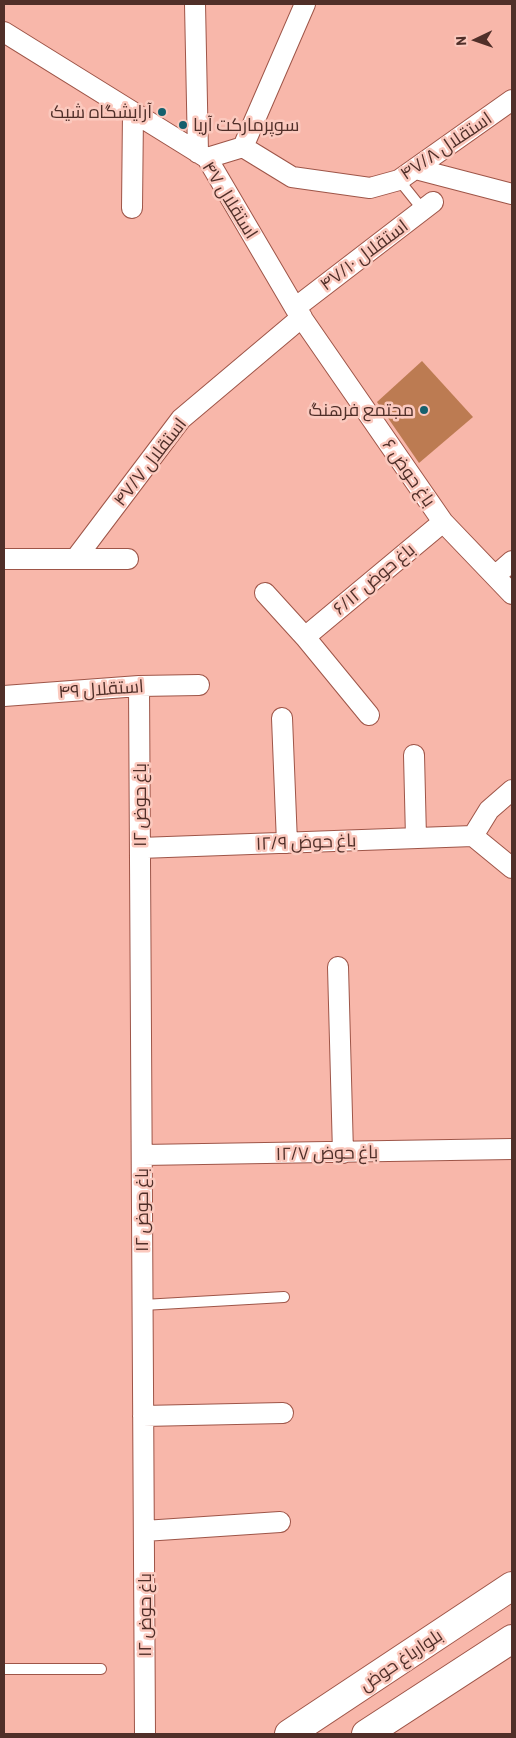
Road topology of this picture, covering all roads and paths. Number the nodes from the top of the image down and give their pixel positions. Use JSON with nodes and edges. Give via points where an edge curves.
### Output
{"nodes":[{"id":1,"x":195,"y":4,"type":"edge"},
{"id":2,"x":305,"y":4,"type":"edge"},
{"id":3,"x":4,"y":32,"type":"edge"},
{"id":4,"x":512,"y":100,"type":"edge"},
{"id":5,"x":133,"y":113,"type":"junction"},
{"id":6,"x":243,"y":147,"type":"junction"},
{"id":7,"x":203,"y":155,"type":"junction"},
{"id":8,"x":408,"y":174,"type":"junction"},
{"id":9,"x":512,"y":194,"type":"edge"},
{"id":10,"x":428,"y":206,"type":"joint"},
{"id":11,"x":132,"y":208,"type":"dead end"},
{"id":12,"x":299,"y":312,"type":"junction"},
{"id":13,"x":443,"y":522,"type":"junction"},
{"id":14,"x":76,"y":558,"type":"junction"},
{"id":15,"x":128,"y":558,"type":"dead end"},
{"id":16,"x":4,"y":559,"type":"edge"},
{"id":17,"x":512,"y":561,"type":"edge"},
{"id":18,"x":495,"y":576,"type":"junction"},
{"id":19,"x":265,"y":593,"type":"dead end"},
{"id":20,"x":512,"y":594,"type":"edge"},
{"id":21,"x":305,"y":637,"type":"junction"},
{"id":22,"x":199,"y":685,"type":"dead end"},
{"id":23,"x":139,"y":686,"type":"junction"},
{"id":24,"x":4,"y":696,"type":"edge"},
{"id":25,"x":369,"y":715,"type":"dead end"},
{"id":26,"x":282,"y":718,"type":"dead end"},
{"id":27,"x":414,"y":755,"type":"dead end"},
{"id":28,"x":512,"y":790,"type":"edge"},
{"id":29,"x":473,"y":836,"type":"junction"},
{"id":30,"x":416,"y":838,"type":"junction"},
{"id":31,"x":286,"y":843,"type":"junction"},
{"id":32,"x":140,"y":848,"type":"junction"},
{"id":33,"x":512,"y":868,"type":"edge"},
{"id":34,"x":338,"y":967,"type":"dead end"},
{"id":35,"x":512,"y":1150,"type":"edge"},
{"id":36,"x":343,"y":1153,"type":"junction"},
{"id":37,"x":142,"y":1155,"type":"junction"},
{"id":38,"x":284,"y":1298,"type":"dead end"},
{"id":39,"x":143,"y":1305,"type":"junction"},
{"id":40,"x":283,"y":1413,"type":"dead end"},
{"id":41,"x":143,"y":1416,"type":"junction"},
{"id":42,"x":280,"y":1522,"type":"dead end"},
{"id":43,"x":144,"y":1531,"type":"junction"},
{"id":44,"x":512,"y":1586,"type":"edge"},
{"id":45,"x":512,"y":1639,"type":"edge"},
{"id":46,"x":101,"y":1669,"type":"dead end"},
{"id":47,"x":4,"y":1670,"type":"edge"},
{"id":48,"x":146,"y":1734,"type":"edge"},
{"id":49,"x":289,"y":1734,"type":"edge"},
{"id":50,"x":366,"y":1734,"type":"edge"}],
"edges":[{"from":1,"to":7,"type":"street"},
{"from":2,"to":6,"type":"street"},
{"from":3,"to":5,"type":"street","name":"۴۷ استقلال"},
{"from":4,"to":8,"type":"street","name":"۴۷/۸ استقلال"},
{"from":5,"to":7,"type":"street","name":"۴۷ استقلال"},
{"from":5,"to":11,"type":"street"},
{"from":6,"to":7,"type":"street"},
{"from":6,"to":8,"type":"street","name":"۴۷/۸ استقلال","via":[[292,177],[370,188]]},
{"from":7,"to":12,"type":"street","name":"۴۷ استقلال"},
{"from":8,"to":9,"type":"street"},
{"from":8,"to":10,"type":"lane"},
{"from":10,"to":12,"type":"street","name":"۴۷/۱۰ استقلال"},
{"from":12,"to":13,"type":"street","name":"۶ باغ حوض"},
{"from":12,"to":14,"type":"street","name":"۴۷/۷ استقلال","via":[[181,419]]},
{"from":13,"to":18,"type":"street","name":"۶ باغ حوض"},
{"from":13,"to":21,"type":"street","name":"۶/۱۲ باغ حوض"},
{"from":14,"to":15,"type":"street"},
{"from":14,"to":16,"type":"street"},
{"from":17,"to":18,"type":"street"},
{"from":18,"to":20,"type":"street","name":"۶ باغ حوض"},
{"from":19,"to":21,"type":"street"},
{"from":21,"to":25,"type":"street"},
{"from":22,"to":23,"type":"street","name":"۴۹ استقلال"},
{"from":23,"to":24,"type":"street","name":"۴۹ استقلال"},
{"from":23,"to":32,"type":"street","name":"۱۲ باغ حوض"},
{"from":26,"to":31,"type":"street"},
{"from":27,"to":30,"type":"street"},
{"from":28,"to":29,"type":"street","via":[[489,810]]},
{"from":29,"to":30,"type":"street","name":"۱۲/۹ باغ حوض"},
{"from":29,"to":33,"type":"street"},
{"from":30,"to":31,"type":"street","name":"۱۲/۹ باغ حوض"},
{"from":31,"to":32,"type":"street","name":"۱۲/۹ باغ حوض"},
{"from":32,"to":37,"type":"street","name":"۱۲ باغ حوض"},
{"from":34,"to":36,"type":"street"},
{"from":35,"to":36,"type":"street","name":"۱۲/۷ باغ حوض"},
{"from":36,"to":37,"type":"street","name":"۱۲/۷ باغ حوض"},
{"from":37,"to":39,"type":"street","name":"۱۲ باغ حوض"},
{"from":38,"to":39,"type":"lane"},
{"from":39,"to":41,"type":"street","name":"۱۲ باغ حوض"},
{"from":40,"to":41,"type":"street"},
{"from":41,"to":43,"type":"street","name":"۱۲ باغ حوض"},
{"from":42,"to":43,"type":"street"},
{"from":43,"to":48,"type":"street","name":"۱۲ باغ حوض"},
{"from":44,"to":49,"type":"main road","name":"بلوارباغ حوض"},
{"from":45,"to":50,"type":"main road"},
{"from":46,"to":47,"type":"lane"}]}
